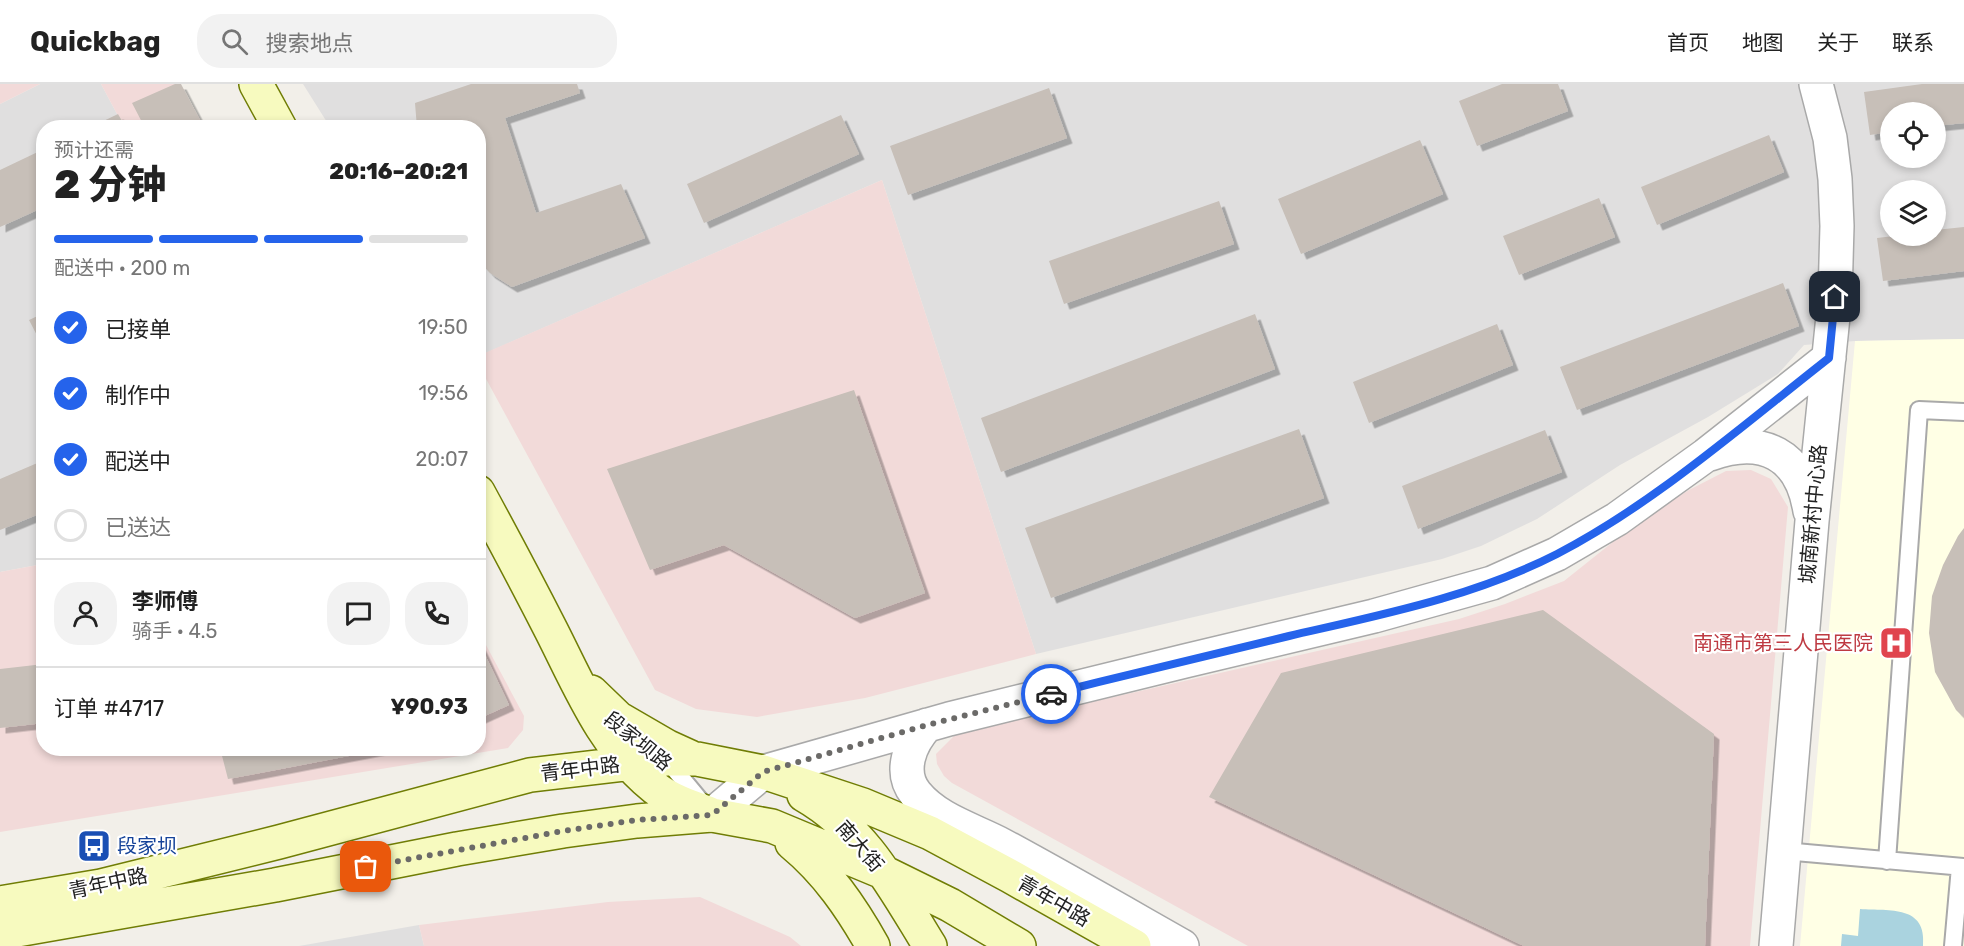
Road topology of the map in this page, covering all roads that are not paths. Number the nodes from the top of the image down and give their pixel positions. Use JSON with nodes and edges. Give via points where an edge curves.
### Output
{"nodes":[{"id":1,"x":256,"y":84,"type":"edge"},
{"id":2,"x":1816,"y":84,"type":"edge"},
{"id":3,"x":276,"y":120,"type":"edge"},
{"id":4,"x":1829,"y":358,"type":"junction"},
{"id":5,"x":1964,"y":412,"type":"edge"},
{"id":6,"x":1706,"y":455,"type":"junction"},
{"id":7,"x":486,"y":507,"type":"edge"},
{"id":8,"x":1812,"y":521,"type":"junction"},
{"id":9,"x":576,"y":679,"type":"junction"},
{"id":10,"x":927,"y":725,"type":"junction"},
{"id":11,"x":681,"y":759,"type":"junction"},
{"id":12,"x":763,"y":772,"type":"junction"},
{"id":13,"x":712,"y":815,"type":"junction"},
{"id":14,"x":772,"y":826,"type":"junction"},
{"id":15,"x":1784,"y":851,"type":"junction"},
{"id":16,"x":1887,"y":861,"type":"junction"},
{"id":17,"x":1962,"y":867,"type":"edge"},
{"id":18,"x":885,"y":873,"type":"junction"},
{"id":19,"x":0,"y":903,"type":"edge"},
{"id":20,"x":0,"y":933,"type":"edge"},
{"id":21,"x":873,"y":946,"type":"edge"},
{"id":22,"x":930,"y":946,"type":"edge"},
{"id":23,"x":1019,"y":946,"type":"edge"},
{"id":24,"x":1134,"y":946,"type":"edge"},
{"id":25,"x":1182,"y":946,"type":"edge"},
{"id":26,"x":1776,"y":946,"type":"edge"},
{"id":27,"x":1953,"y":946,"type":"edge"}],
"edges":[{"from":1,"to":3,"type":"main road"},
{"from":2,"to":4,"type":"street","name":"城南新村中心路","via":[[1830,138],[1838,226]]},
{"from":4,"to":6,"type":"street"},
{"from":4,"to":8,"type":"street","name":"城南新村中心路"},
{"from":5,"to":16,"type":"lane","via":[[1919,410]]},
{"from":6,"to":8,"type":"street","via":[[1750,445],[1779,455],[1793,468],[1804,488]]},
{"from":6,"to":10,"type":"street","via":[[1617,519],[1557,554],[1492,583],[1374,616]]},
{"from":7,"to":9,"type":"main road","name":"段家坝路"},
{"from":8,"to":15,"type":"street","name":"城南新村中心路"},
{"from":9,"to":11,"type":"main road","name":"段家坝路","via":[[618,718]]},
{"from":9,"to":13,"type":"main road","name":"段家坝路","via":[[618,752],[656,789]]},
{"from":10,"to":12,"type":"street"},
{"from":10,"to":25,"type":"street","via":[[916,737],[907,761],[915,793],[932,809]]},
{"from":11,"to":12,"type":"main road","name":"青年中路"},
{"from":11,"to":13,"type":"lane","name":"段家坝路"},
{"from":11,"to":19,"type":"main road","name":"青年中路","via":[[530,774],[101,886]]},
{"from":12,"to":13,"type":"street"},
{"from":12,"to":18,"type":"main road","name":"南大街","via":[[824,807],[863,843]]},
{"from":12,"to":24,"type":"main road","name":"青年中路","via":[[863,805],[930,833]]},
{"from":13,"to":14,"type":"main road","name":"青年中路"},
{"from":13,"to":20,"type":"main road","name":"青年中路","via":[[637,820],[563,831]]},
{"from":14,"to":18,"type":"main road","name":"青年中路"},
{"from":14,"to":21,"type":"main road","via":[[812,859]]},
{"from":15,"to":16,"type":"lane"},
{"from":15,"to":26,"type":"street","name":"城南新村中心路"},
{"from":16,"to":17,"type":"lane"},
{"from":17,"to":27,"type":"lane"},
{"from":18,"to":22,"type":"main road","name":"南大街"},
{"from":18,"to":23,"type":"main road","name":"青年中路"}]}
